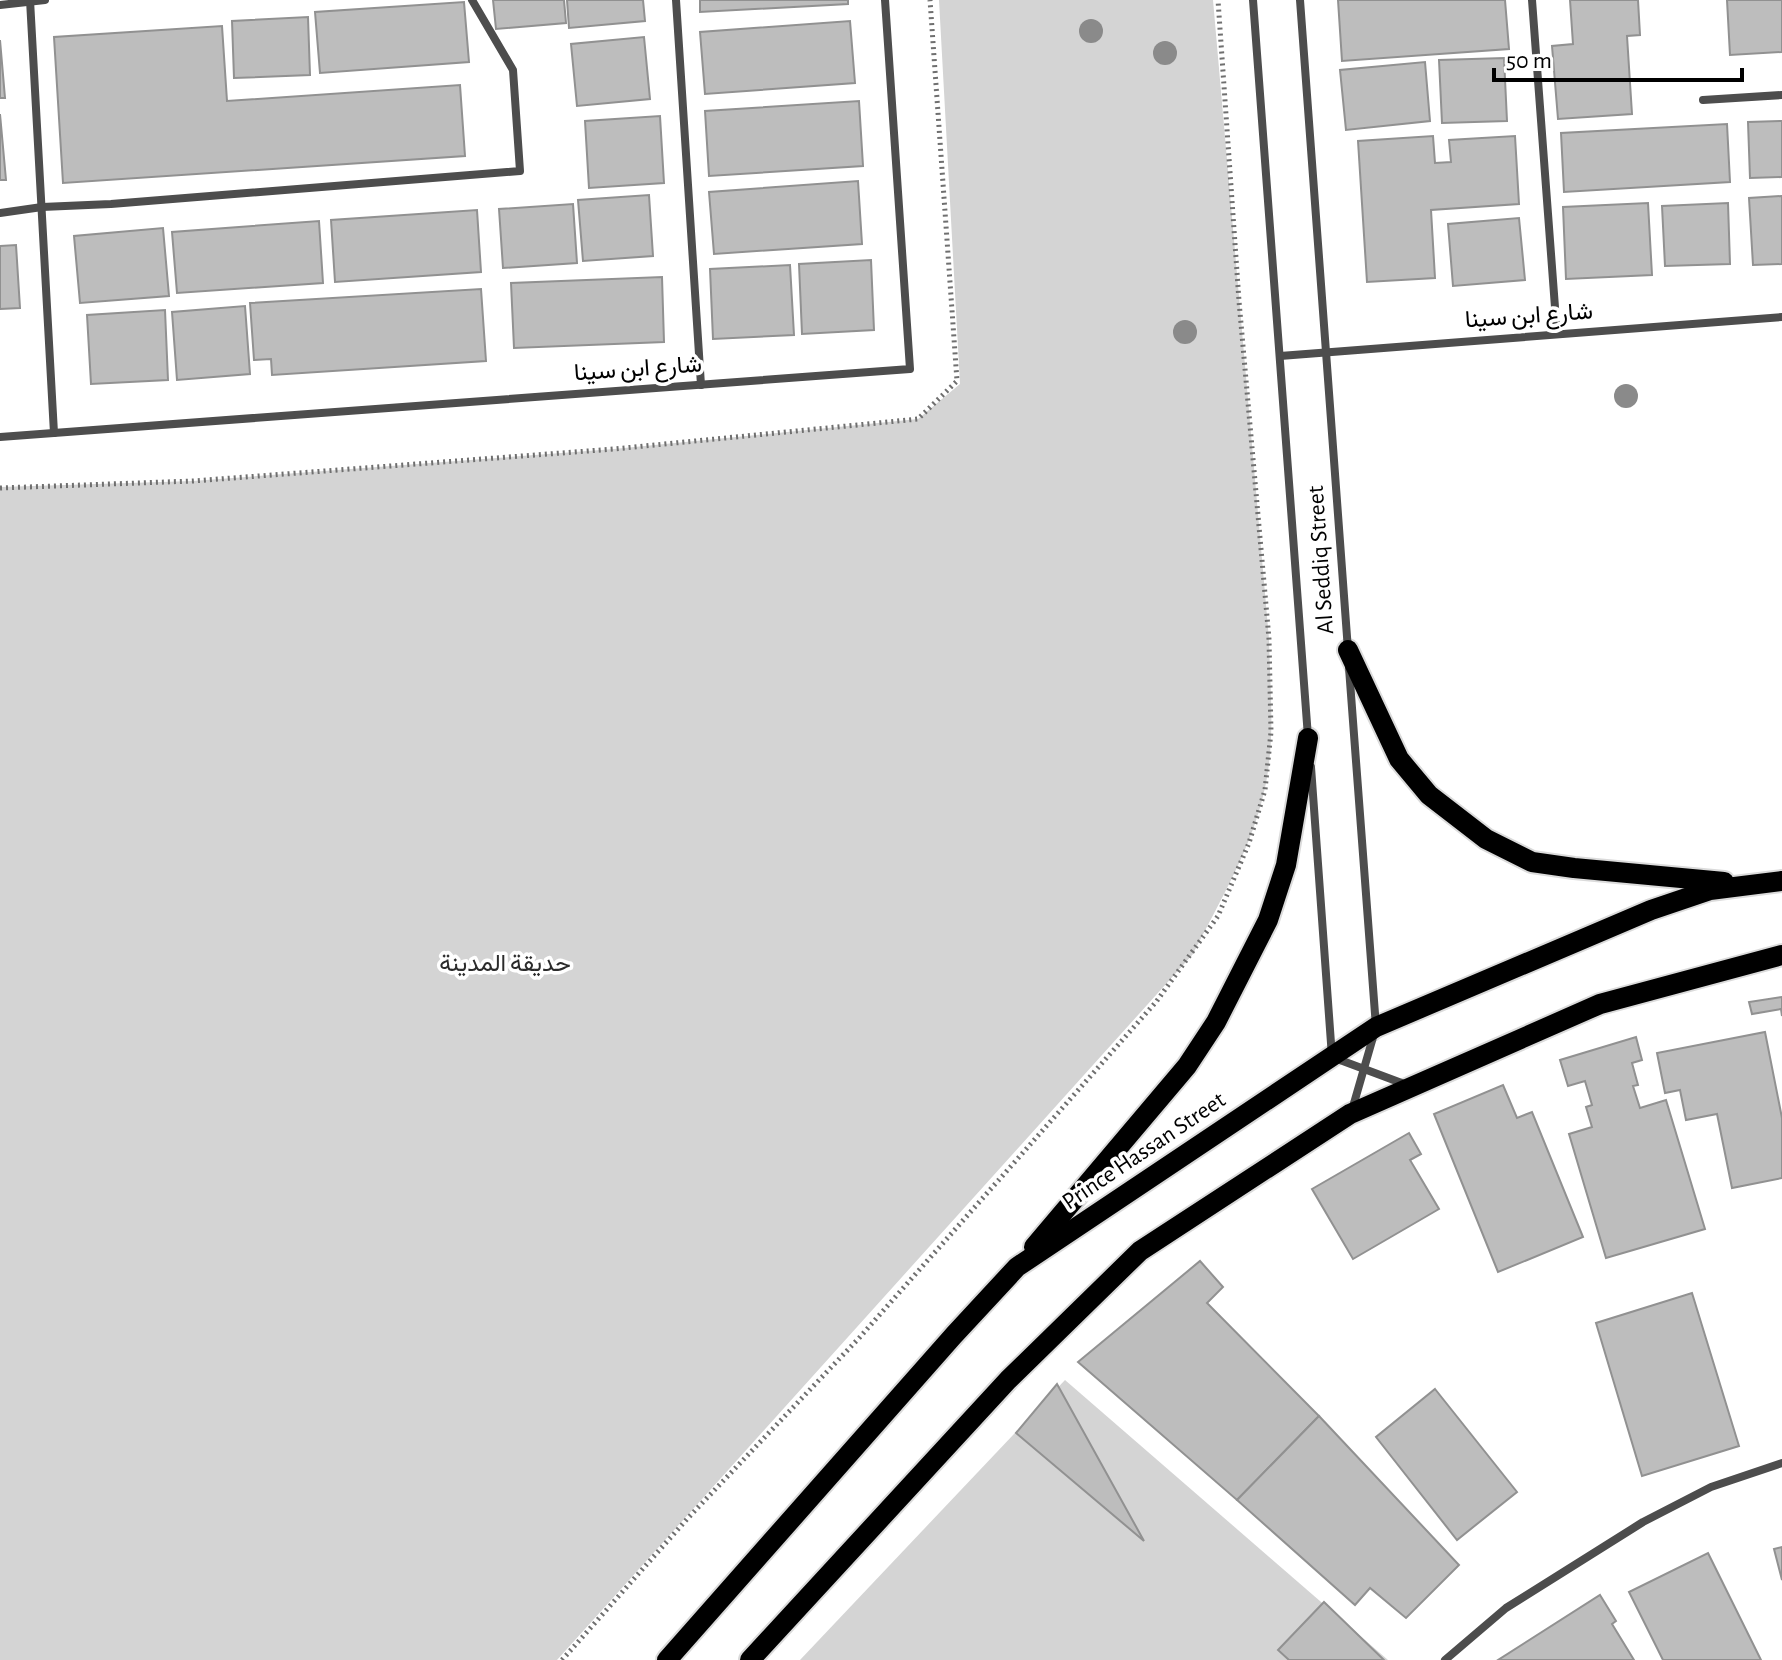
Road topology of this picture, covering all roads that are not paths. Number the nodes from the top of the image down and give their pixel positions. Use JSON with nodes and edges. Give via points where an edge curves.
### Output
{"nodes":[{"id":1,"x":30,"y":0,"type":"edge"},
{"id":2,"x":45,"y":0,"type":"edge"},
{"id":3,"x":472,"y":0,"type":"edge"},
{"id":4,"x":676,"y":0,"type":"edge"},
{"id":5,"x":885,"y":0,"type":"edge"},
{"id":6,"x":1253,"y":0,"type":"edge"},
{"id":7,"x":1300,"y":0,"type":"edge"},
{"id":8,"x":1532,"y":0,"type":"edge"},
{"id":9,"x":0,"y":5,"type":"edge"},
{"id":10,"x":1782,"y":95,"type":"edge"},
{"id":11,"x":1703,"y":100,"type":"dead end"},
{"id":12,"x":42,"y":207,"type":"junction"},
{"id":13,"x":0,"y":213,"type":"edge"},
{"id":14,"x":1782,"y":317,"type":"edge"},
{"id":15,"x":1557,"y":334,"type":"junction"},
{"id":16,"x":1326,"y":351,"type":"junction"},
{"id":17,"x":1280,"y":356,"type":"junction"},
{"id":18,"x":701,"y":385,"type":"junction"},
{"id":19,"x":54,"y":433,"type":"junction"},
{"id":20,"x":0,"y":437,"type":"edge"},
{"id":21,"x":1348,"y":650,"type":"junction"},
{"id":22,"x":1308,"y":738,"type":"junction"},
{"id":23,"x":1782,"y":881,"type":"edge"},
{"id":24,"x":1743,"y":885,"type":"junction"},
{"id":25,"x":1782,"y":955,"type":"edge"},
{"id":26,"x":1376,"y":1027,"type":"junction"},
{"id":27,"x":1332,"y":1057,"type":"junction"},
{"id":28,"x":1364,"y":1069,"type":"junction"},
{"id":29,"x":1411,"y":1086,"type":"junction"},
{"id":30,"x":1350,"y":1114,"type":"junction"},
{"id":31,"x":1017,"y":1267,"type":"junction"},
{"id":32,"x":1782,"y":1463,"type":"edge"},
{"id":33,"x":667,"y":1660,"type":"edge"},
{"id":34,"x":750,"y":1660,"type":"edge"},
{"id":35,"x":1445,"y":1660,"type":"edge"}],
"edges":[{"from":1,"to":2,"type":"street"},
{"from":1,"to":9,"type":"street"},
{"from":1,"to":12,"type":"street"},
{"from":3,"to":12,"type":"street","via":[[513,70],[520,171]]},
{"from":4,"to":18,"type":"street"},
{"from":5,"to":18,"type":"street","name":"شارع ابن سينا","via":[[910,369]]},
{"from":6,"to":17,"type":"street","name":"Al Seddiq Street"},
{"from":7,"to":16,"type":"street","name":"Al Seddiq Street"},
{"from":8,"to":15,"type":"street"},
{"from":10,"to":11,"type":"street"},
{"from":12,"to":13,"type":"street"},
{"from":12,"to":19,"type":"street"},
{"from":14,"to":15,"type":"street","name":"شارع ابن سينا"},
{"from":15,"to":16,"type":"street","name":"شارع ابن سينا"},
{"from":16,"to":17,"type":"street","name":"شارع ابن سينا"},
{"from":16,"to":21,"type":"street","name":"Al Seddiq Street"},
{"from":17,"to":22,"type":"street","name":"Al Seddiq Street"},
{"from":18,"to":19,"type":"street","name":"شارع ابن سينا"},
{"from":19,"to":20,"type":"street","name":"شارع ابن سينا"},
{"from":21,"to":24,"type":"main road","via":[[1399,759],[1429,795],[1486,839],[1532,862]]},
{"from":21,"to":26,"type":"street","name":"Al Seddiq Street"},
{"from":22,"to":27,"type":"street","name":"Al Seddiq Street"},
{"from":22,"to":31,"type":"main road","via":[[1286,865],[1268,920],[1216,1022],[1187,1066]]},
{"from":23,"to":24,"type":"main road","name":"Prince Hassan Street"},
{"from":24,"to":26,"type":"main road","name":"Prince Hassan Street","via":[[1651,910]]},
{"from":25,"to":29,"type":"main road","via":[[1600,1004]]},
{"from":26,"to":27,"type":"main road","name":"Prince Hassan Street"},
{"from":26,"to":28,"type":"street","name":"Al Seddiq Street"},
{"from":27,"to":28,"type":"street"},
{"from":27,"to":31,"type":"main road","name":"Prince Hassan Street"},
{"from":28,"to":29,"type":"street"},
{"from":28,"to":30,"type":"street","name":"Al Seddiq Street"},
{"from":29,"to":30,"type":"main road"},
{"from":30,"to":34,"type":"main road","via":[[1140,1251],[1008,1380]]},
{"from":31,"to":33,"type":"main road","name":"Prince Hassan Street"},
{"from":32,"to":35,"type":"street","via":[[1711,1487],[1643,1522],[1506,1608]]}]}
